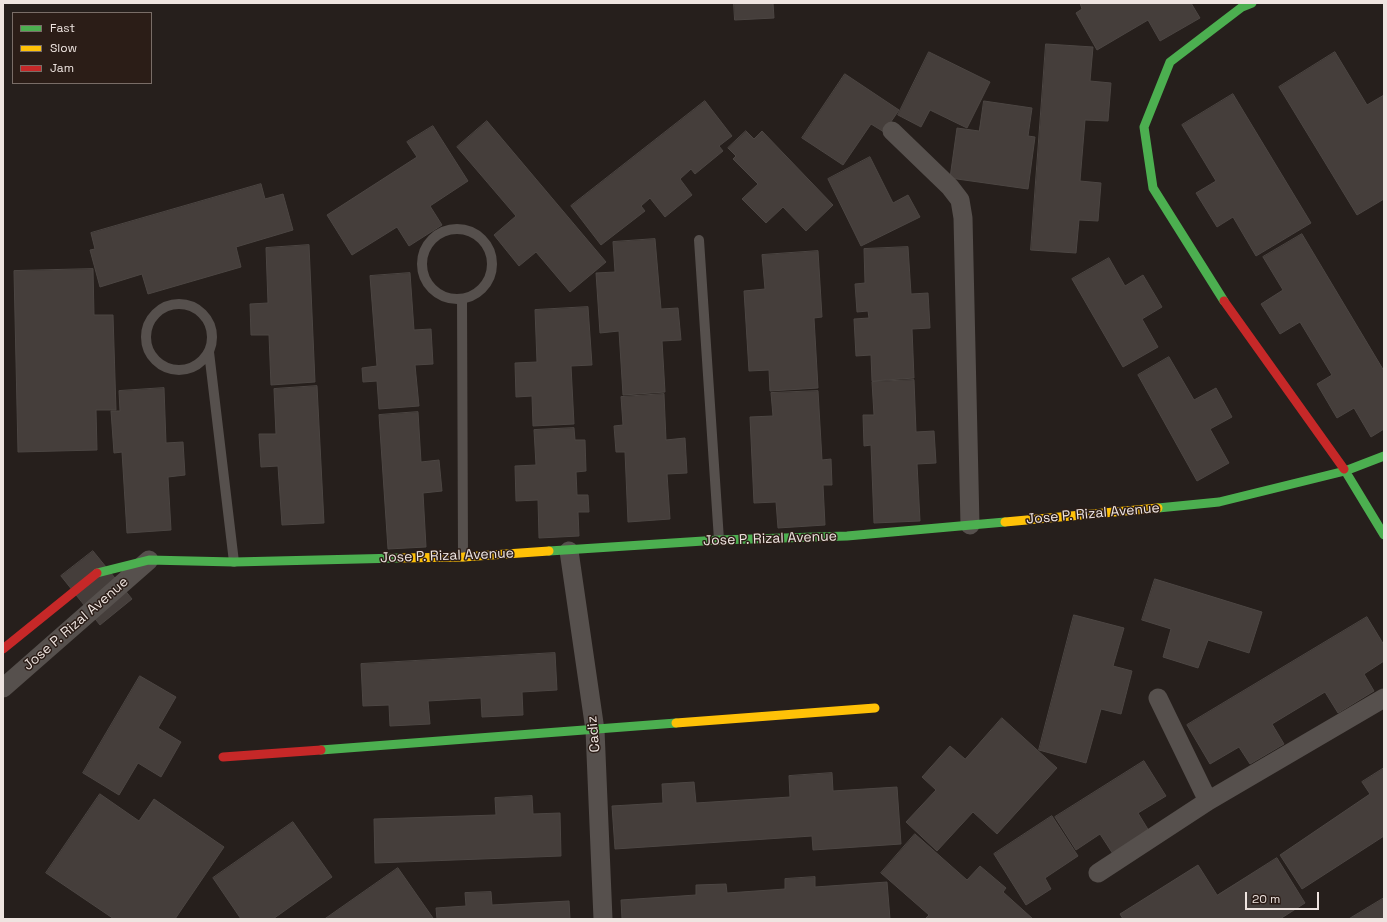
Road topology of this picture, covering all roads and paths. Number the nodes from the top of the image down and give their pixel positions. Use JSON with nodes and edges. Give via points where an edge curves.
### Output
{"nodes":[{"id":1,"x":1252,"y":3,"type":"edge"},
{"id":2,"x":892,"y":131,"type":"dead end"},
{"id":3,"x":699,"y":240,"type":"dead end"},
{"id":4,"x":462,"y":299,"type":"junction"},
{"id":5,"x":209,"y":352,"type":"junction"},
{"id":6,"x":1384,"y":456,"type":"edge"},
{"id":7,"x":1345,"y":471,"type":"junction"},
{"id":8,"x":970,"y":525,"type":"junction"},
{"id":9,"x":1384,"y":535,"type":"edge"},
{"id":10,"x":719,"y":540,"type":"junction"},
{"id":11,"x":569,"y":550,"type":"junction"},
{"id":12,"x":463,"y":557,"type":"junction"},
{"id":13,"x":149,"y":560,"type":"junction"},
{"id":14,"x":234,"y":562,"type":"junction"},
{"id":15,"x":3,"y":649,"type":"edge"},
{"id":16,"x":3,"y":688,"type":"edge"},
{"id":17,"x":1158,"y":698,"type":"dead end"},
{"id":18,"x":1384,"y":698,"type":"edge"},
{"id":19,"x":875,"y":708,"type":"dead end"},
{"id":20,"x":595,"y":730,"type":"junction"},
{"id":21,"x":223,"y":757,"type":"dead end"},
{"id":22,"x":1208,"y":801,"type":"junction"},
{"id":23,"x":1098,"y":873,"type":"dead end"},
{"id":24,"x":603,"y":919,"type":"edge"}],
"edges":[{"from":1,"to":7,"type":"street","via":[[1242,7],[1170,62],[1144,127],[1153,188],[1223,300]]},
{"from":2,"to":8,"type":"street","via":[[950,187],[960,200],[963,218]]},
{"from":3,"to":10,"type":"lane"},
{"from":4,"to":4,"type":"lane","via":[[474,295],[483,288],[490,275],[492,262],[490,251],[483,240],[474,233],[462,229],[450,230],[439,234],[430,242],[424,252],[422,264],[426,281],[434,291],[450,299]]},
{"from":4,"to":12,"type":"lane"},
{"from":5,"to":5,"type":"lane","via":[[211,328],[197,309],[186,305],[172,305],[153,317],[146,335],[147,346],[152,357],[161,365],[172,370],[183,370],[202,361]]},
{"from":5,"to":14,"type":"lane"},
{"from":6,"to":7,"type":"street","name":"Jose P. Rizal Avenue"},
{"from":7,"to":8,"type":"street","name":"Jose P. Rizal Avenue","via":[[1218,502]]},
{"from":7,"to":9,"type":"street"},
{"from":8,"to":10,"type":"street","name":"Jose P. Rizal Avenue","via":[[847,536]]},
{"from":10,"to":11,"type":"street","name":"Jose P. Rizal Avenue"},
{"from":11,"to":12,"type":"street","name":"Jose P. Rizal Avenue"},
{"from":11,"to":20,"type":"street","name":"Cadiz"},
{"from":12,"to":14,"type":"street","name":"Jose P. Rizal Avenue"},
{"from":13,"to":14,"type":"street","name":"Jose P. Rizal Avenue"},
{"from":13,"to":15,"type":"street","name":"Jose P. Rizal Avenue","via":[[94,574]]},
{"from":13,"to":16,"type":"street","name":"Jose P. Rizal Avenue"},
{"from":17,"to":22,"type":"street"},
{"from":18,"to":22,"type":"street"},
{"from":19,"to":20,"type":"street"},
{"from":20,"to":21,"type":"street"},
{"from":20,"to":24,"type":"street","name":"Cadiz"},
{"from":22,"to":23,"type":"street"}]}
